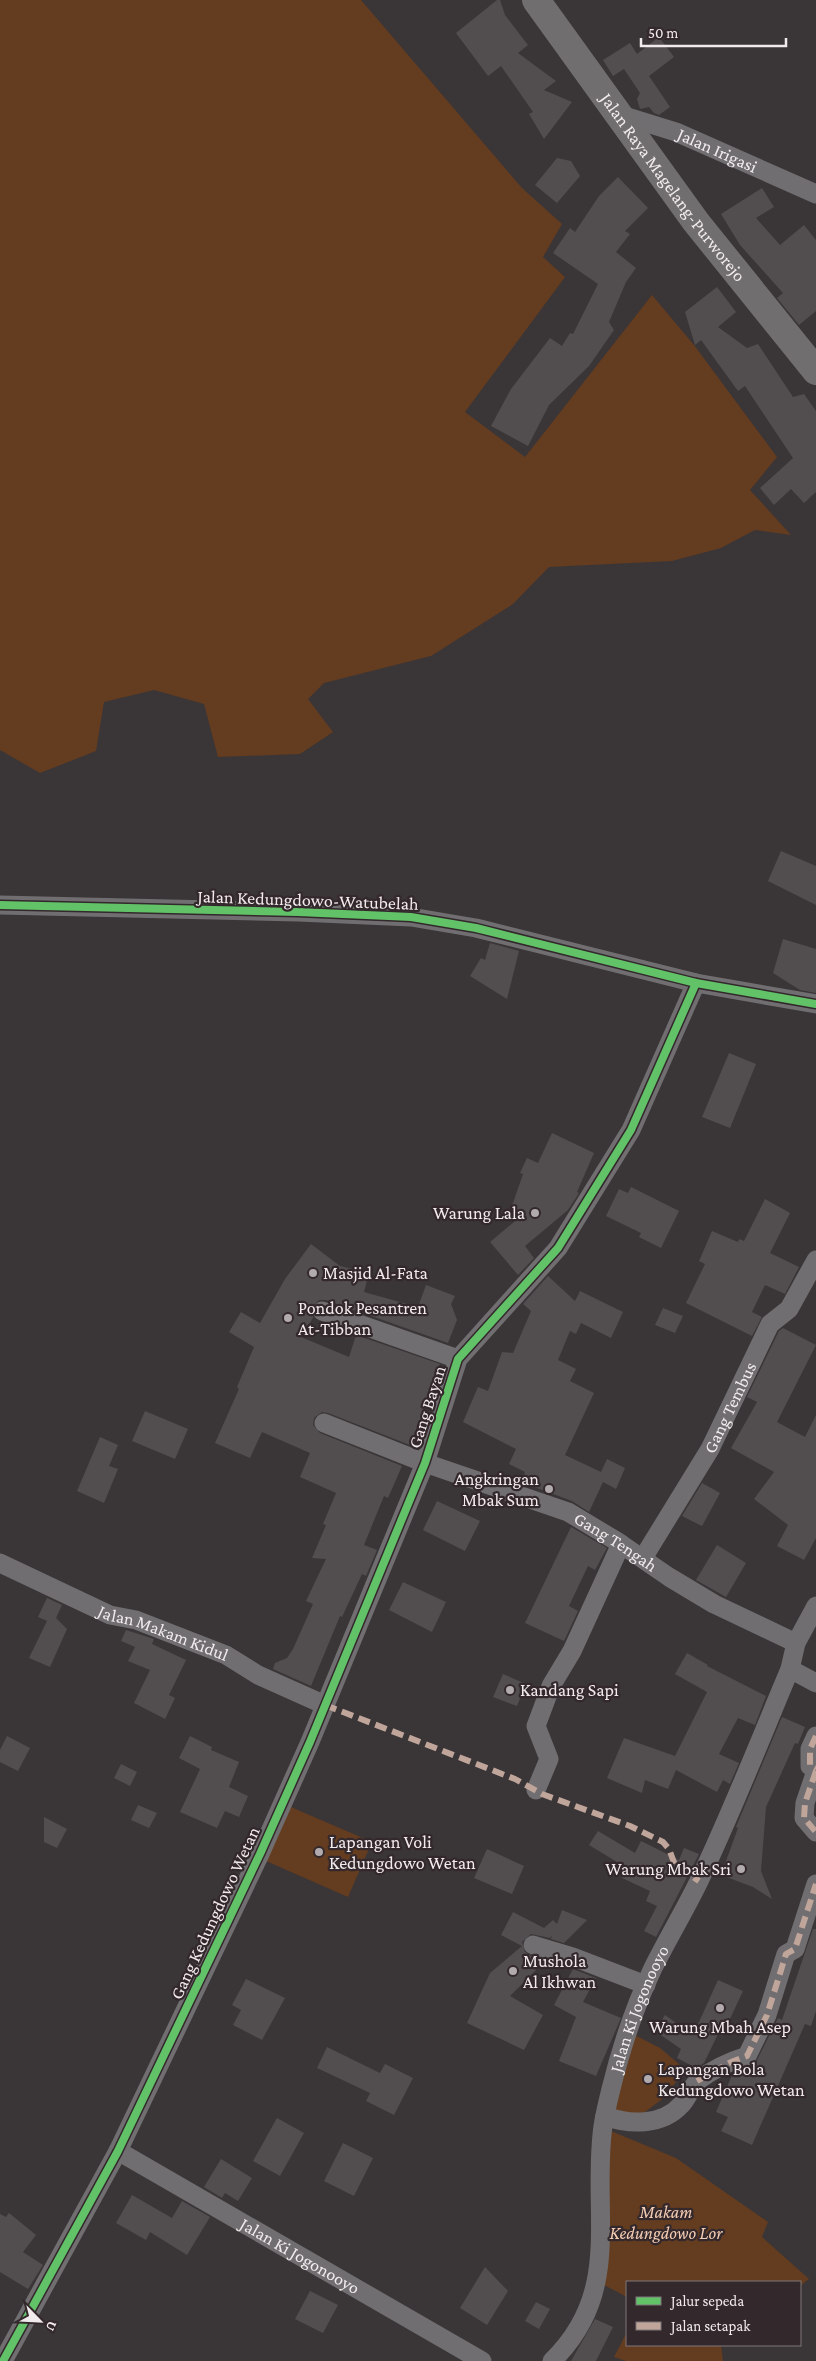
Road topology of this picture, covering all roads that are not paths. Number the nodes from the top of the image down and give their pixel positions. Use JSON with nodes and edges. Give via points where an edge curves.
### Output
{"nodes":[{"id":1,"x":536,"y":0,"type":"edge"},
{"id":2,"x":618,"y":114,"type":"junction"},
{"id":3,"x":816,"y":194,"type":"edge"},
{"id":4,"x":816,"y":371,"type":"edge"},
{"id":5,"x":0,"y":905,"type":"edge"},
{"id":6,"x":696,"y":983,"type":"junction"},
{"id":7,"x":816,"y":1004,"type":"edge"},
{"id":8,"x":816,"y":1260,"type":"edge"},
{"id":9,"x":322,"y":1311,"type":"dead end"},
{"id":10,"x":458,"y":1359,"type":"junction"},
{"id":11,"x":324,"y":1423,"type":"dead end"},
{"id":12,"x":424,"y":1463,"type":"junction"},
{"id":13,"x":621,"y":1544,"type":"junction"},
{"id":14,"x":643,"y":1558,"type":"junction"},
{"id":15,"x":0,"y":1563,"type":"edge"},
{"id":16,"x":816,"y":1606,"type":"edge"},
{"id":17,"x":796,"y":1643,"type":"junction"},
{"id":18,"x":790,"y":1670,"type":"junction"},
{"id":19,"x":816,"y":1684,"type":"edge"},
{"id":20,"x":325,"y":1705,"type":"junction"},
{"id":21,"x":816,"y":1736,"type":"edge"},
{"id":22,"x":816,"y":1770,"type":"edge"},
{"id":23,"x":536,"y":1790,"type":"dead end"},
{"id":24,"x":816,"y":1832,"type":"edge"},
{"id":25,"x":816,"y":1884,"type":"edge"},
{"id":26,"x":533,"y":1945,"type":"dead end"},
{"id":27,"x":646,"y":1985,"type":"junction"},
{"id":28,"x":605,"y":2116,"type":"junction"},
{"id":29,"x":118,"y":2150,"type":"junction"},
{"id":30,"x":3,"y":2361,"type":"edge"},
{"id":31,"x":482,"y":2361,"type":"edge"},
{"id":32,"x":552,"y":2361,"type":"edge"}],
"edges":[{"from":1,"to":2,"type":"main road","name":"Jalan Raya Magelang-Purworejo"},
{"from":2,"to":3,"type":"street","name":"Jalan Irigasi","via":[[676,132]]},
{"from":2,"to":4,"type":"main road","name":"Jalan Raya Magelang-Purworejo","via":[[696,222]]},
{"from":5,"to":6,"type":"street","name":"Jalan Kedungdowo-Watubelah","via":[[411,917],[476,928]]},
{"from":6,"to":7,"type":"street","name":"Jalan Kedungdowo-Watubelah"},
{"from":6,"to":10,"type":"street","via":[[631,1130],[558,1248]]},
{"from":8,"to":14,"type":"street","name":"Gang Tembus","via":[[789,1309],[770,1324],[710,1449]]},
{"from":9,"to":10,"type":"street"},
{"from":10,"to":12,"type":"street","name":"Gang Bayan"},
{"from":11,"to":12,"type":"street","name":"Gang Tengah"},
{"from":12,"to":13,"type":"street","name":"Gang Tengah","via":[[568,1512]]},
{"from":12,"to":20,"type":"street","name":"Gang Kedungdowo Wetan"},
{"from":13,"to":14,"type":"street","name":"Gang Tengah"},
{"from":13,"to":23,"type":"street","via":[[572,1651],[551,1686],[536,1726],[549,1759]]},
{"from":14,"to":17,"type":"street","name":"Gang Tengah","via":[[714,1604]]},
{"from":15,"to":20,"type":"street","name":"Jalan Makam Kidul","via":[[110,1615],[136,1620],[226,1655],[258,1675]]},
{"from":16,"to":17,"type":"street","name":"Jalan Ki Jogonooyo"},
{"from":17,"to":18,"type":"street","name":"Jalan Ki Jogonooyo"},
{"from":18,"to":19,"type":"street"},
{"from":18,"to":27,"type":"street","name":"Jalan Ki Jogonooyo","via":[[699,1881]]},
{"from":20,"to":29,"type":"street","name":"Gang Kedungdowo Wetan","via":[[260,1854]]},
{"from":21,"to":22,"type":"street","via":[[810,1749],[810,1766]]},
{"from":22,"to":24,"type":"street","via":[[805,1803],[804,1818]]},
{"from":25,"to":28,"type":"street","via":[[795,1950],[786,1954],[767,2015],[747,2056],[697,2081],[681,2106],[665,2117],[639,2123],[621,2122]]},
{"from":26,"to":27,"type":"street","via":[[573,1956]]},
{"from":27,"to":28,"type":"street","name":"Jalan Ki Jogonooyo","via":[[622,2053]]},
{"from":28,"to":32,"type":"street","name":"Jalan Ki Jogonooyo","via":[[601,2259],[594,2297],[578,2332]]},
{"from":29,"to":30,"type":"street","name":"Gang Kedungdowo Wetan"},
{"from":29,"to":31,"type":"street","name":"Jalan Ki Jogonooyo"}]}
